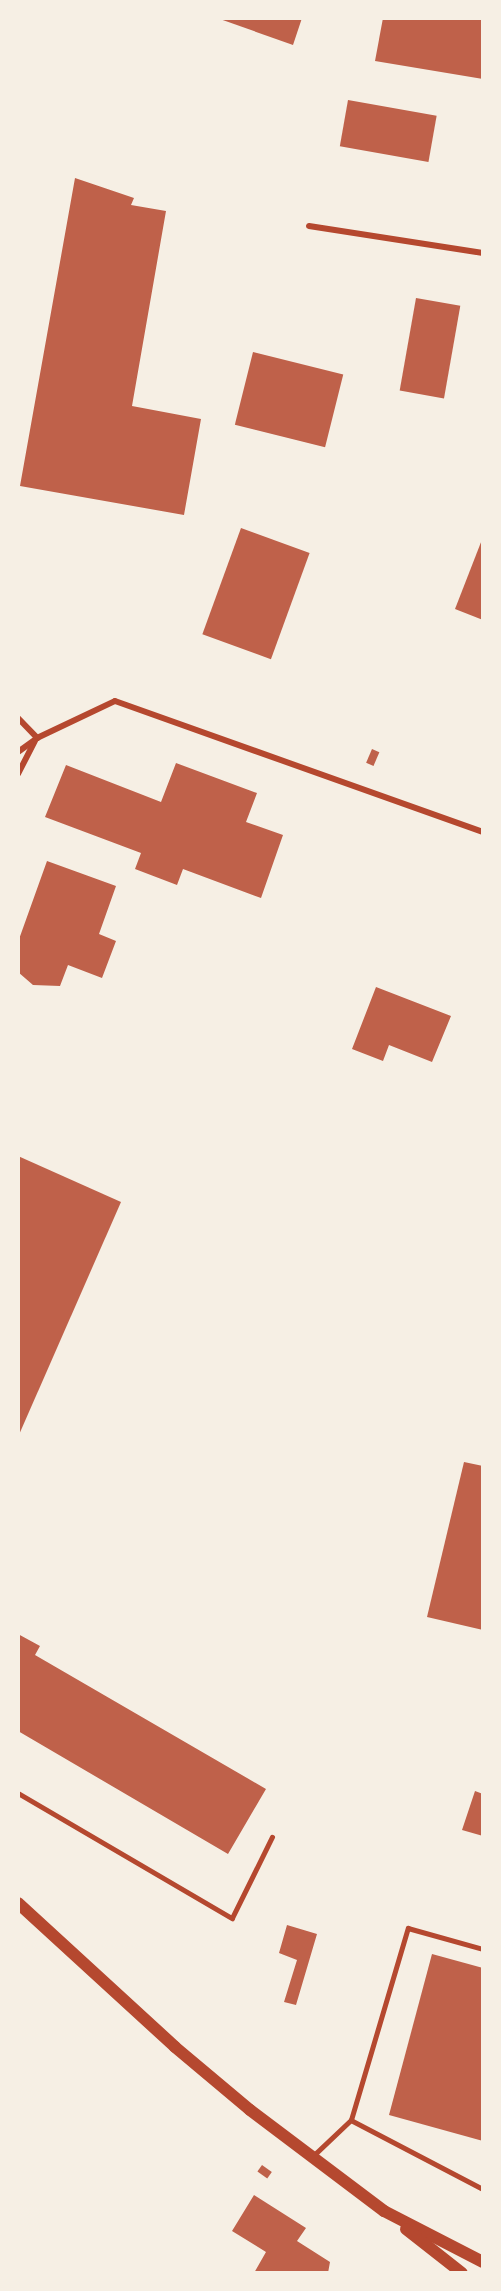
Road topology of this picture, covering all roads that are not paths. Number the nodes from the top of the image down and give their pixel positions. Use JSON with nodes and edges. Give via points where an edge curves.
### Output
{"nodes":[{"id":1,"x":309,"y":226,"type":"dead end"},
{"id":2,"x":483,"y":253,"type":"edge"},
{"id":3,"x":18,"y":718,"type":"edge"},
{"id":4,"x":37,"y":738,"type":"junction"},
{"id":5,"x":18,"y":752,"type":"edge"},
{"id":6,"x":18,"y":774,"type":"edge"},
{"id":7,"x":483,"y":832,"type":"edge"},
{"id":8,"x":18,"y":1793,"type":"edge"},
{"id":9,"x":272,"y":1837,"type":"dead end"},
{"id":10,"x":18,"y":1903,"type":"edge"},
{"id":11,"x":483,"y":1950,"type":"edge"},
{"id":12,"x":351,"y":2120,"type":"junction"},
{"id":13,"x":312,"y":2157,"type":"junction"},
{"id":14,"x":483,"y":2189,"type":"edge"},
{"id":15,"x":384,"y":2211,"type":"junction"},
{"id":16,"x":483,"y":2262,"type":"edge"},
{"id":17,"x":462,"y":2273,"type":"edge"}],
"edges":[{"from":1,"to":2,"type":"street"},
{"from":3,"to":4,"type":"street"},
{"from":4,"to":5,"type":"street"},
{"from":4,"to":6,"type":"street"},
{"from":4,"to":7,"type":"street","via":[[115,701]]},
{"from":8,"to":9,"type":"lane","via":[[232,1918]]},
{"from":10,"to":13,"type":"main road","via":[[175,2048]]},
{"from":11,"to":12,"type":"lane","via":[[408,1928]]},
{"from":12,"to":13,"type":"lane"},
{"from":12,"to":14,"type":"lane"},
{"from":13,"to":15,"type":"main road"},
{"from":15,"to":16,"type":"main road"},
{"from":15,"to":17,"type":"main road"}]}
